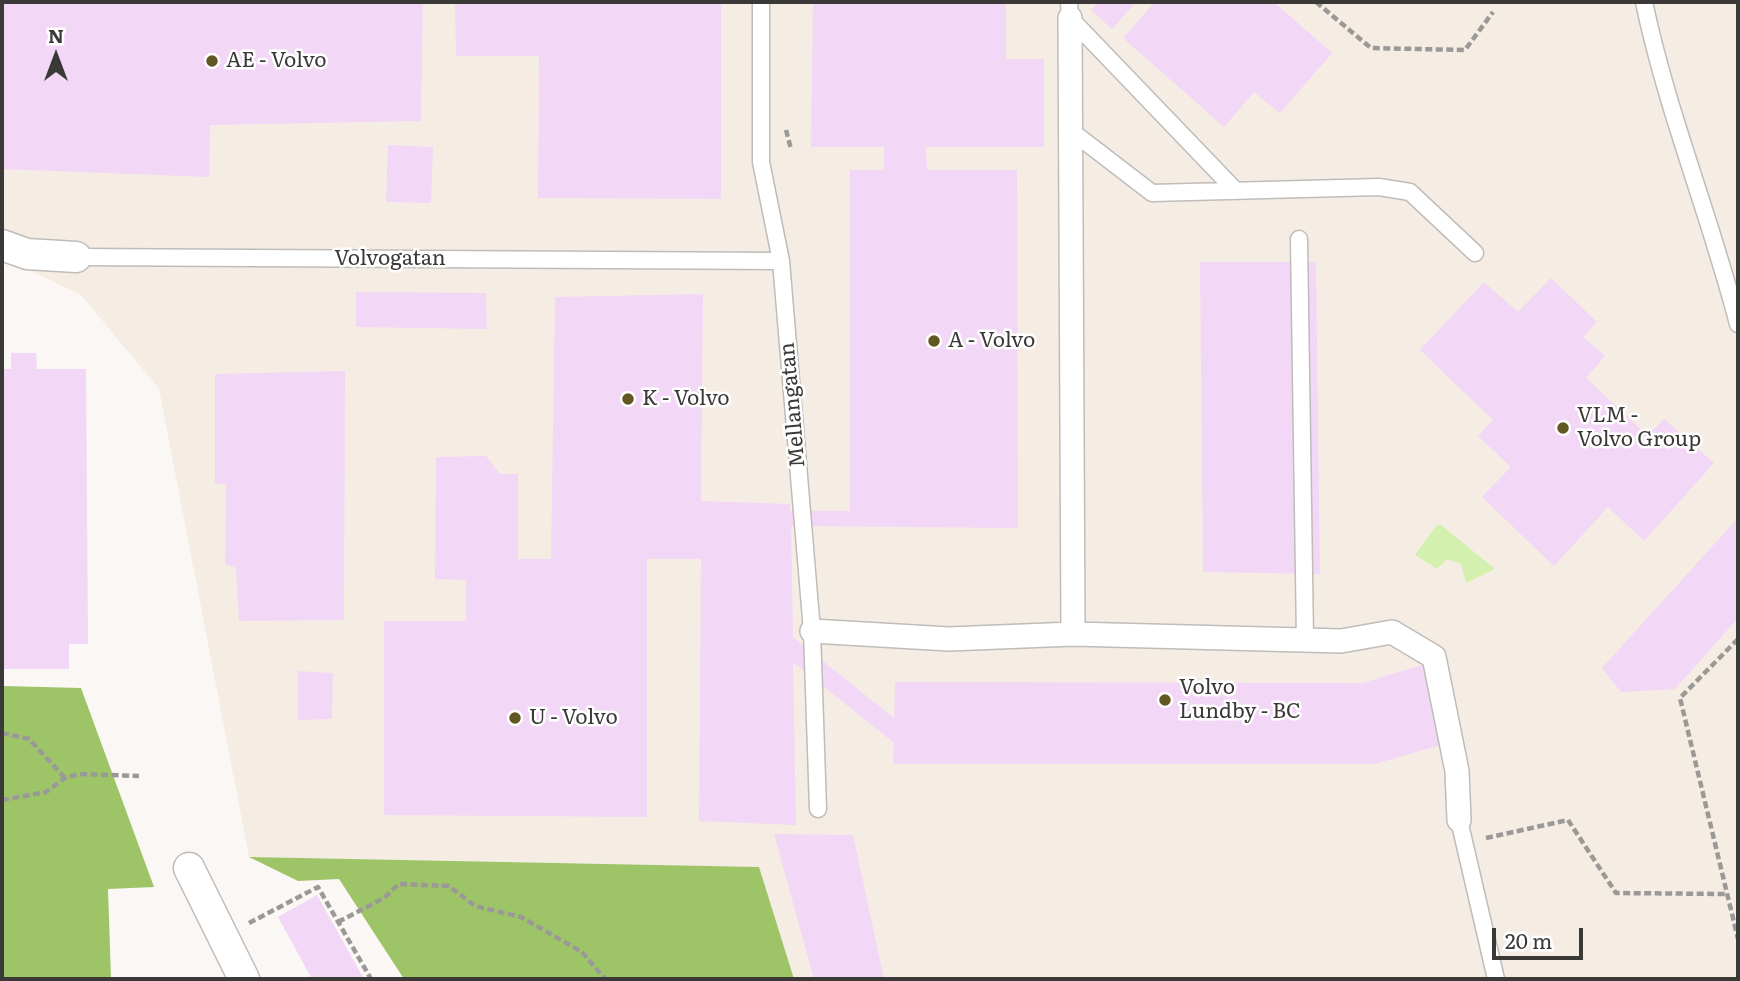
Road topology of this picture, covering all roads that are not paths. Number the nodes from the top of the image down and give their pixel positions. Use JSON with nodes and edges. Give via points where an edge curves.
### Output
{"nodes":[{"id":1,"x":761,"y":2,"type":"edge"},
{"id":2,"x":1644,"y":2,"type":"edge"},
{"id":3,"x":1070,"y":10,"type":"edge"},
{"id":4,"x":1070,"y":130,"type":"junction"},
{"id":5,"x":1236,"y":191,"type":"junction"},
{"id":6,"x":1299,"y":239,"type":"dead end"},
{"id":7,"x":2,"y":245,"type":"edge"},
{"id":8,"x":1475,"y":253,"type":"dead end"},
{"id":9,"x":76,"y":257,"type":"joint"},
{"id":10,"x":781,"y":261,"type":"junction"},
{"id":11,"x":1723,"y":267,"type":"junction"},
{"id":12,"x":1738,"y":276,"type":"edge"},
{"id":13,"x":1738,"y":324,"type":"edge"},
{"id":14,"x":812,"y":631,"type":"junction"},
{"id":15,"x":1073,"y":634,"type":"junction"},
{"id":16,"x":1306,"y":640,"type":"junction"},
{"id":17,"x":818,"y":809,"type":"dead end"},
{"id":18,"x":1459,"y":820,"type":"joint"},
{"id":19,"x":189,"y":867,"type":"dead end"},
{"id":20,"x":244,"y":979,"type":"edge"},
{"id":21,"x":1496,"y":979,"type":"edge"}],
"edges":[{"from":1,"to":10,"type":"lane","name":"Mellangatan","via":[[761,162]]},
{"from":2,"to":11,"type":"lane","via":[[1671,107]]},
{"from":3,"to":4,"type":"street"},
{"from":3,"to":5,"type":"lane"},
{"from":4,"to":5,"type":"lane","via":[[1152,193]]},
{"from":4,"to":15,"type":"street"},
{"from":5,"to":8,"type":"lane","via":[[1379,187],[1410,192]]},
{"from":6,"to":16,"type":"lane"},
{"from":7,"to":9,"type":"street","name":"Volvogatan","via":[[27,254]]},
{"from":9,"to":10,"type":"lane","name":"Volvogatan"},
{"from":10,"to":14,"type":"lane","name":"Mellangatan"},
{"from":11,"to":12,"type":"lane"},
{"from":11,"to":13,"type":"lane"},
{"from":14,"to":15,"type":"street","via":[[949,639]]},
{"from":14,"to":17,"type":"lane","name":"Mellangatan"},
{"from":15,"to":16,"type":"street"},
{"from":16,"to":18,"type":"street","via":[[1341,641],[1392,632],[1434,657],[1457,771]]},
{"from":18,"to":21,"type":"lane"},
{"from":19,"to":20,"type":"street"}]}
